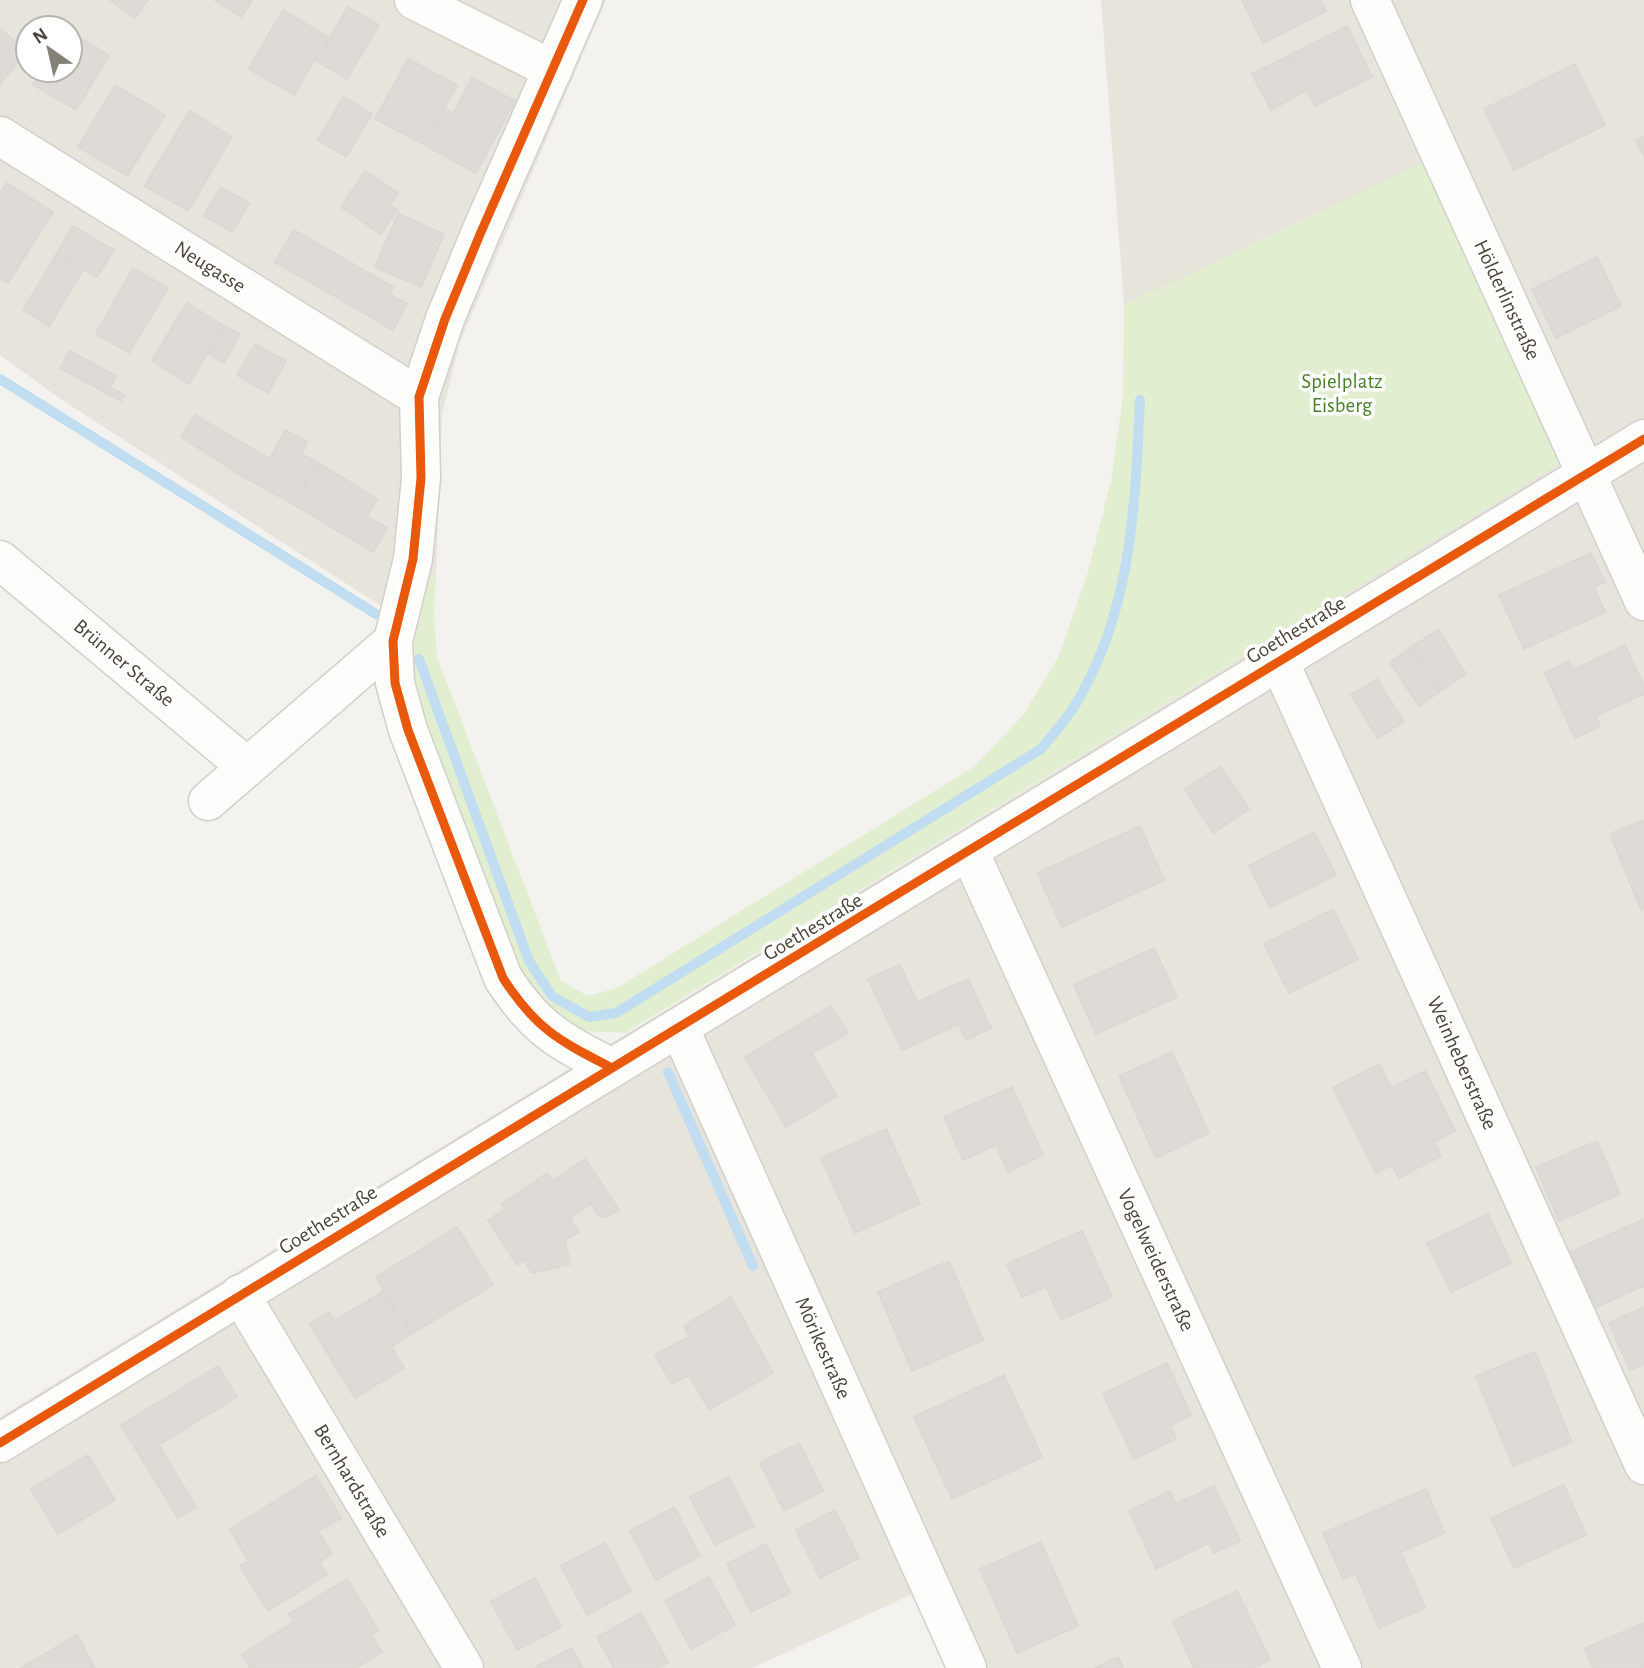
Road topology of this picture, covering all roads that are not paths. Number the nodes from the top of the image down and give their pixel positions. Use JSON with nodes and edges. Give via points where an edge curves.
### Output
{"nodes":[{"id":1,"x":414,"y":0,"type":"edge"},
{"id":2,"x":583,"y":0,"type":"edge"},
{"id":3,"x":1370,"y":0,"type":"edge"},
{"id":4,"x":553,"y":70,"type":"junction"},
{"id":5,"x":0,"y":136,"type":"edge"},
{"id":6,"x":419,"y":397,"type":"junction"},
{"id":7,"x":1644,"y":439,"type":"edge"},
{"id":8,"x":1587,"y":475,"type":"junction"},
{"id":9,"x":0,"y":559,"type":"edge"},
{"id":10,"x":1644,"y":601,"type":"edge"},
{"id":11,"x":393,"y":640,"type":"junction"},
{"id":12,"x":1279,"y":661,"type":"junction"},
{"id":13,"x":247,"y":766,"type":"junction"},
{"id":14,"x":208,"y":802,"type":"dead end"},
{"id":15,"x":970,"y":853,"type":"junction"},
{"id":16,"x":679,"y":1027,"type":"junction"},
{"id":17,"x":610,"y":1067,"type":"junction"},
{"id":18,"x":240,"y":1294,"type":"junction"},
{"id":19,"x":0,"y":1444,"type":"edge"},
{"id":20,"x":1644,"y":1465,"type":"edge"},
{"id":21,"x":464,"y":1668,"type":"edge"},
{"id":22,"x":967,"y":1668,"type":"edge"},
{"id":23,"x":1342,"y":1668,"type":"edge"}],
"edges":[{"from":1,"to":4,"type":"street"},
{"from":2,"to":4,"type":"street"},
{"from":3,"to":8,"type":"street","name":"Hölderlinstraße"},
{"from":4,"to":6,"type":"street","via":[[445,319]]},
{"from":5,"to":6,"type":"street","name":"Neugasse"},
{"from":6,"to":11,"type":"street","via":[[421,478],[413,559]]},
{"from":7,"to":8,"type":"street","name":"Goethestraße"},
{"from":8,"to":10,"type":"street","name":"Hölderlinstraße"},
{"from":8,"to":12,"type":"street","name":"Goethestraße"},
{"from":9,"to":13,"type":"street","name":"Brünner Straße"},
{"from":11,"to":13,"type":"street"},
{"from":11,"to":17,"type":"street","via":[[395,684],[408,730],[503,978],[524,1012],[553,1038]]},
{"from":12,"to":15,"type":"street","name":"Goethestraße"},
{"from":12,"to":20,"type":"street","name":"Weinheberstraße"},
{"from":13,"to":14,"type":"street"},
{"from":15,"to":16,"type":"street","name":"Goethestraße"},
{"from":15,"to":23,"type":"street","name":"Vogelweiderstraße"},
{"from":16,"to":17,"type":"street","name":"Goethestraße"},
{"from":16,"to":22,"type":"street","name":"Mörikestraße"},
{"from":17,"to":18,"type":"street","name":"Goethestraße"},
{"from":18,"to":19,"type":"street","name":"Goethestraße"},
{"from":18,"to":21,"type":"street","name":"Bernhardstraße"}]}
